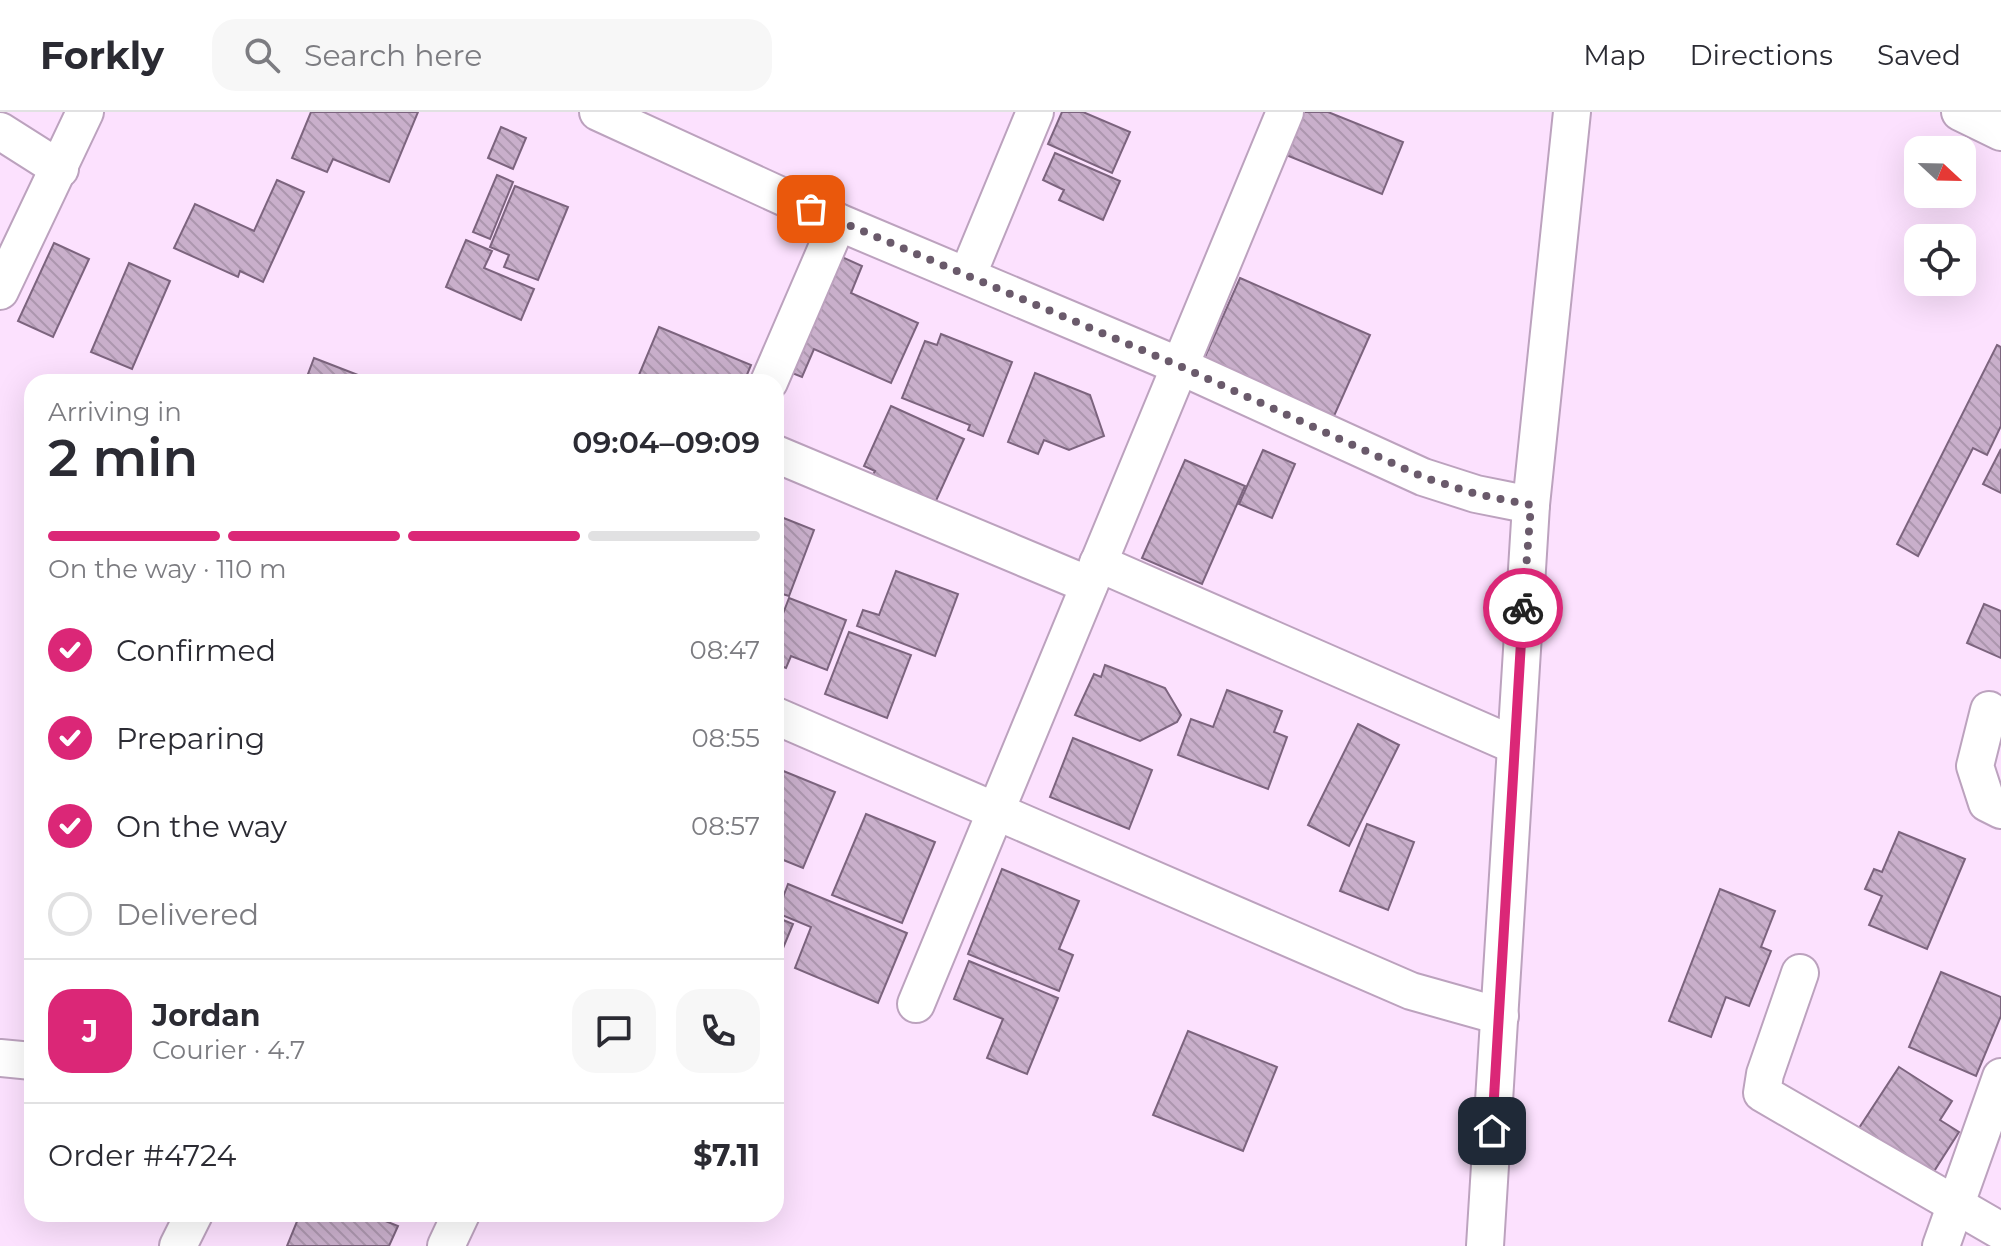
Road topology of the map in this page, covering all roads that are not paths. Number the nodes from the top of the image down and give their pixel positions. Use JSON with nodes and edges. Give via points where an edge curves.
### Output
{"nodes":[{"id":1,"x":85,"y":112,"type":"edge"},
{"id":2,"x":1035,"y":112,"type":"edge"},
{"id":3,"x":1285,"y":112,"type":"edge"},
{"id":4,"x":1572,"y":112,"type":"edge"},
{"id":5,"x":1960,"y":112,"type":"edge"},
{"id":6,"x":619,"y":116,"type":"edge"},
{"id":7,"x":0,"y":131,"type":"edge"},
{"id":8,"x":2001,"y":132,"type":"edge"},
{"id":9,"x":60,"y":169,"type":"junction"},
{"id":10,"x":838,"y":222,"type":"junction"},
{"id":11,"x":968,"y":274,"type":"junction"},
{"id":12,"x":0,"y":291,"type":"edge"},
{"id":13,"x":1182,"y":367,"type":"junction"},
{"id":14,"x":772,"y":374,"type":"edge"},
{"id":15,"x":784,"y":457,"type":"edge"},
{"id":16,"x":1531,"y":505,"type":"junction"},
{"id":17,"x":1094,"y":574,"type":"junction"},
{"id":18,"x":1989,"y":710,"type":"dead end"},
{"id":19,"x":784,"y":719,"type":"edge"},
{"id":20,"x":1514,"y":745,"type":"junction"},
{"id":21,"x":997,"y":809,"type":"junction"},
{"id":22,"x":2001,"y":810,"type":"edge"},
{"id":23,"x":1800,"y":973,"type":"dead end"},
{"id":24,"x":916,"y":1004,"type":"dead end"},
{"id":25,"x":1500,"y":1016,"type":"junction"},
{"id":26,"x":0,"y":1058,"type":"edge"},
{"id":27,"x":24,"y":1060,"type":"edge"},
{"id":28,"x":2001,"y":1077,"type":"edge"},
{"id":29,"x":1958,"y":1205,"type":"junction"},
{"id":30,"x":190,"y":1222,"type":"edge"},
{"id":31,"x":457,"y":1222,"type":"edge"},
{"id":32,"x":2001,"y":1231,"type":"edge"},
{"id":33,"x":178,"y":1246,"type":"edge"},
{"id":34,"x":446,"y":1246,"type":"edge"},
{"id":35,"x":1485,"y":1246,"type":"edge"},
{"id":36,"x":1941,"y":1246,"type":"edge"}],
"edges":[{"from":1,"to":9,"type":"street"},
{"from":2,"to":11,"type":"street"},
{"from":3,"to":13,"type":"street"},
{"from":4,"to":16,"type":"street"},
{"from":5,"to":8,"type":"street"},
{"from":6,"to":10,"type":"street"},
{"from":7,"to":9,"type":"street"},
{"from":9,"to":12,"type":"street"},
{"from":10,"to":11,"type":"street"},
{"from":10,"to":14,"type":"street"},
{"from":11,"to":13,"type":"street"},
{"from":13,"to":16,"type":"street","via":[[1423,477]]},
{"from":13,"to":17,"type":"street"},
{"from":15,"to":17,"type":"street"},
{"from":16,"to":20,"type":"street"},
{"from":17,"to":20,"type":"street"},
{"from":17,"to":21,"type":"street"},
{"from":18,"to":22,"type":"street","via":[[1975,766],[1987,803]]},
{"from":19,"to":21,"type":"street"},
{"from":20,"to":25,"type":"street"},
{"from":21,"to":24,"type":"street"},
{"from":21,"to":25,"type":"street","via":[[1411,991]]},
{"from":23,"to":29,"type":"street","via":[[1762,1093]]},
{"from":25,"to":35,"type":"street"},
{"from":26,"to":27,"type":"street"},
{"from":28,"to":29,"type":"street"},
{"from":29,"to":32,"type":"street"},
{"from":29,"to":36,"type":"street"},
{"from":30,"to":33,"type":"street"},
{"from":31,"to":34,"type":"street"}]}
